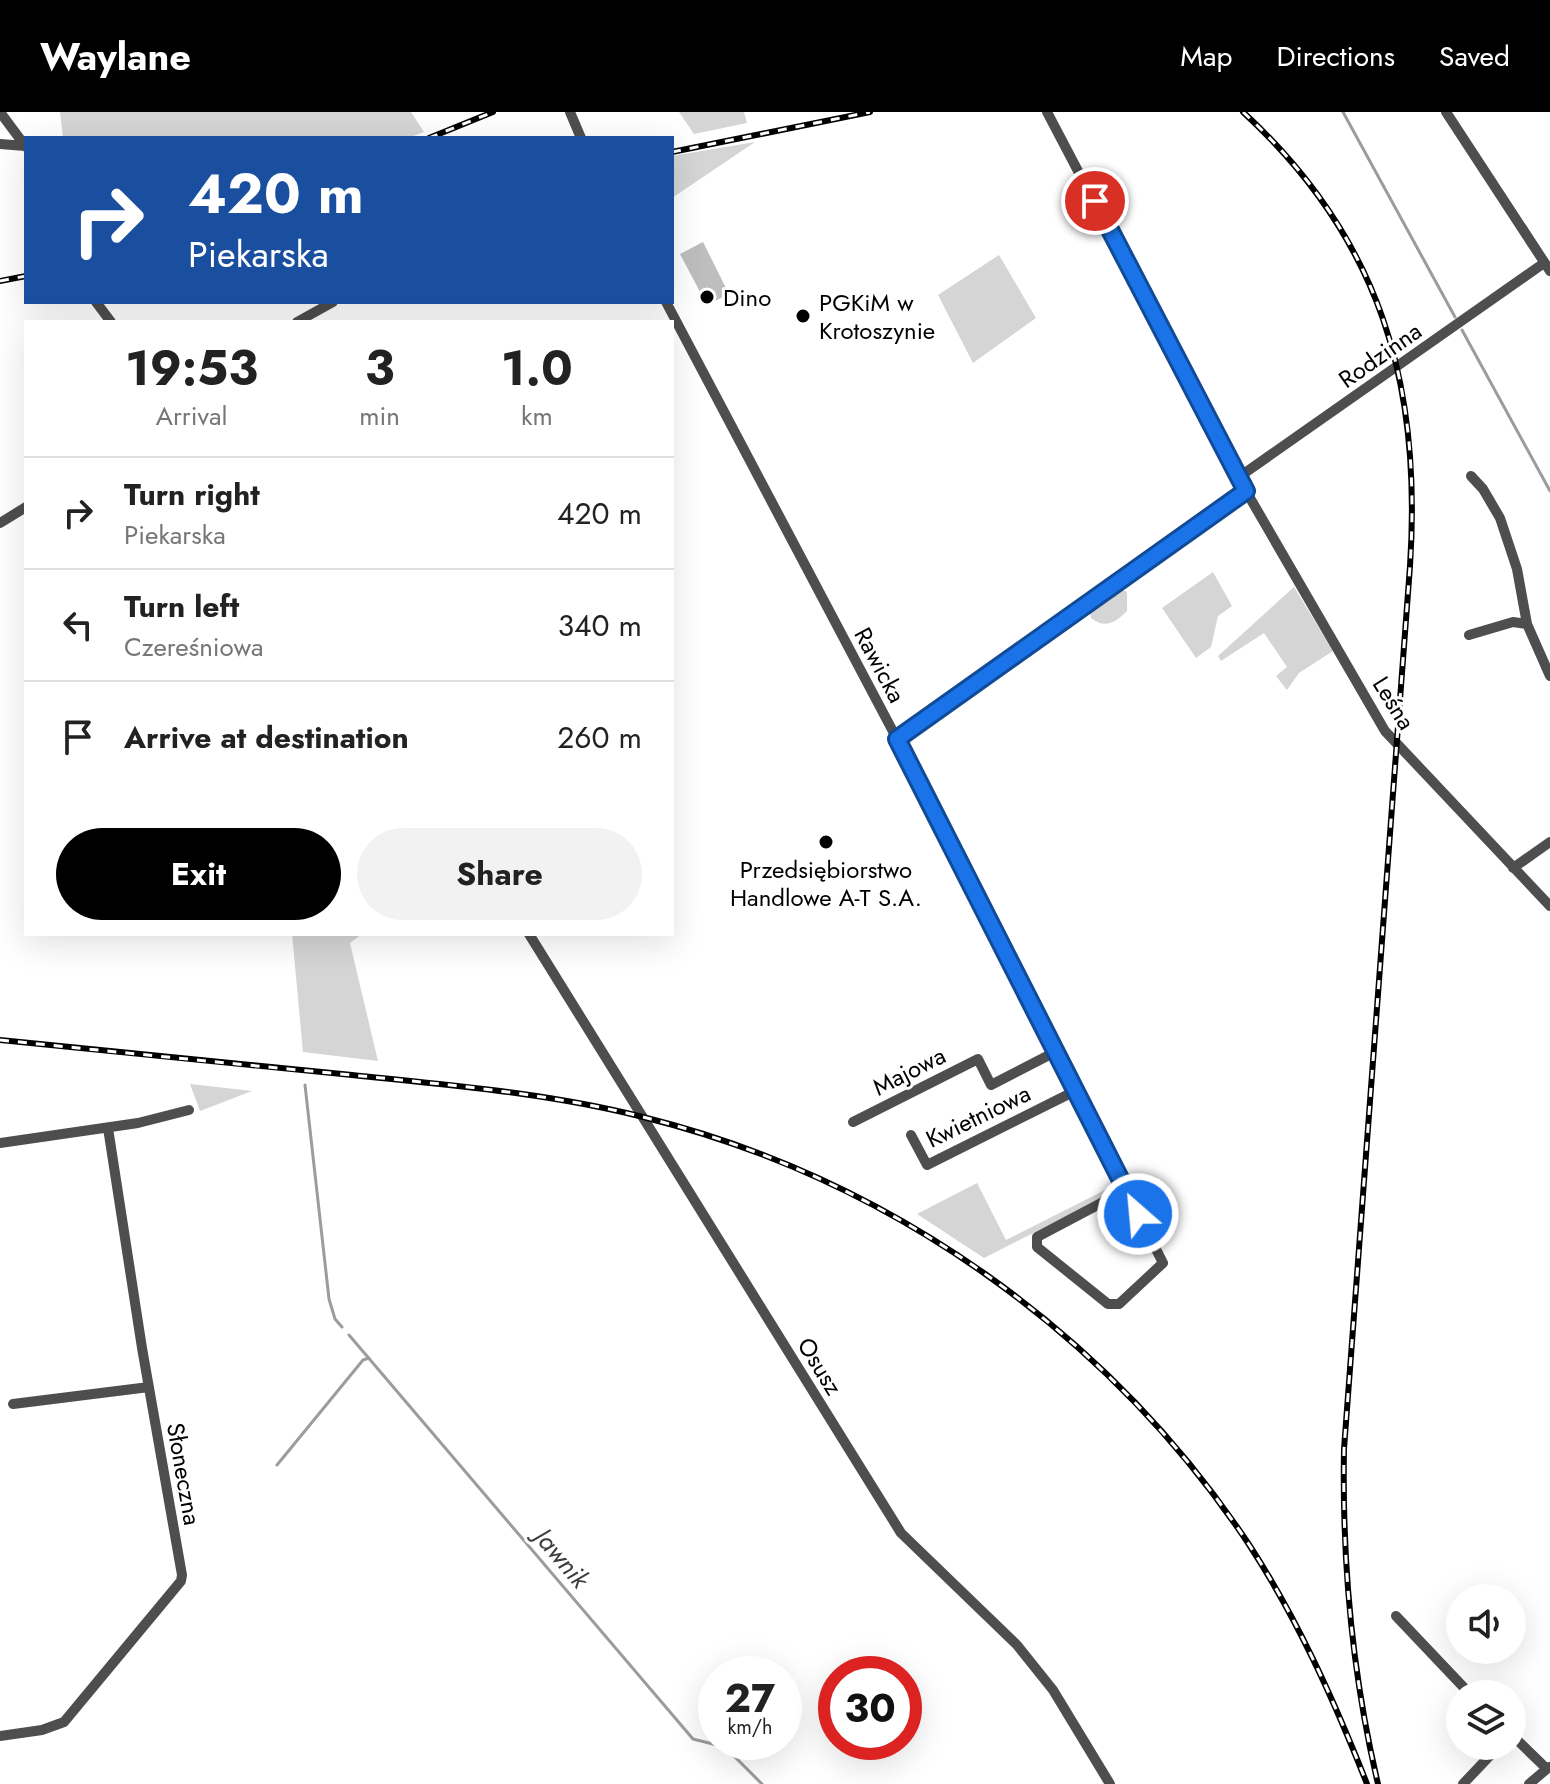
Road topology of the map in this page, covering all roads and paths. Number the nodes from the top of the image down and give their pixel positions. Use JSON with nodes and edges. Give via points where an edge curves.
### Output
{"nodes":[{"id":1,"x":0,"y":112,"type":"edge"},
{"id":2,"x":570,"y":112,"type":"edge"},
{"id":3,"x":1047,"y":112,"type":"edge"},
{"id":4,"x":1446,"y":112,"type":"edge"},
{"id":5,"x":580,"y":136,"type":"edge"},
{"id":6,"x":0,"y":144,"type":"edge"},
{"id":7,"x":24,"y":144,"type":"edge"},
{"id":8,"x":24,"y":147,"type":"edge"},
{"id":9,"x":1547,"y":267,"type":"edge"},
{"id":10,"x":329,"y":304,"type":"edge"},
{"id":11,"x":667,"y":304,"type":"edge"},
{"id":12,"x":301,"y":320,"type":"edge"},
{"id":13,"x":1471,"y":476,"type":"dead end"},
{"id":14,"x":1239,"y":477,"type":"junction"},
{"id":15,"x":1246,"y":491,"type":"junction"},
{"id":16,"x":24,"y":508,"type":"edge"},
{"id":17,"x":0,"y":523,"type":"edge"},
{"id":18,"x":1527,"y":624,"type":"junction"},
{"id":19,"x":1469,"y":635,"type":"dead end"},
{"id":20,"x":1550,"y":676,"type":"edge"},
{"id":21,"x":897,"y":739,"type":"junction"},
{"id":22,"x":1550,"y":842,"type":"edge"},
{"id":23,"x":1513,"y":868,"type":"junction"},
{"id":24,"x":1550,"y":906,"type":"edge"},
{"id":25,"x":530,"y":936,"type":"edge"},
{"id":26,"x":1055,"y":1052,"type":"junction"},
{"id":27,"x":1075,"y":1091,"type":"junction"},
{"id":28,"x":189,"y":1110,"type":"dead end"},
{"id":29,"x":853,"y":1122,"type":"dead end"},
{"id":30,"x":108,"y":1128,"type":"junction"},
{"id":31,"x":911,"y":1135,"type":"dead end"},
{"id":32,"x":0,"y":1143,"type":"edge"},
{"id":33,"x":1126,"y":1190,"type":"junction"},
{"id":34,"x":149,"y":1387,"type":"junction"},
{"id":35,"x":13,"y":1404,"type":"dead end"},
{"id":36,"x":1396,"y":1616,"type":"dead end"},
{"id":37,"x":1457,"y":1680,"type":"edge"},
{"id":38,"x":0,"y":1736,"type":"edge"},
{"id":39,"x":1526,"y":1748,"type":"edge"},
{"id":40,"x":1486,"y":1760,"type":"edge"},
{"id":41,"x":1548,"y":1768,"type":"edge"},
{"id":42,"x":1110,"y":1784,"type":"edge"},
{"id":43,"x":1463,"y":1784,"type":"edge"},
{"id":44,"x":1529,"y":1784,"type":"edge"}],
"edges":[{"from":1,"to":7,"type":"street"},
{"from":2,"to":5,"type":"street"},
{"from":3,"to":14,"type":"street","name":"Leśna"},
{"from":4,"to":9,"type":"street"},
{"from":6,"to":8,"type":"street"},
{"from":9,"to":14,"type":"street","name":"Rodzinna"},
{"from":10,"to":12,"type":"street"},
{"from":11,"to":21,"type":"street","name":"Rawicka"},
{"from":13,"to":18,"type":"street","via":[[1500,518]]},
{"from":14,"to":15,"type":"street","name":"Leśna"},
{"from":15,"to":21,"type":"street"},
{"from":15,"to":23,"type":"street","name":"Leśna","via":[[1385,731]]},
{"from":16,"to":17,"type":"street"},
{"from":18,"to":19,"type":"street","via":[[1513,622]]},
{"from":18,"to":20,"type":"street"},
{"from":21,"to":26,"type":"street","name":"Rawicka"},
{"from":22,"to":23,"type":"street"},
{"from":23,"to":24,"type":"street","name":"Leśna"},
{"from":25,"to":42,"type":"street","name":"Osusz","via":[[901,1533],[1008,1635],[1046,1681]]},
{"from":26,"to":27,"type":"street","name":"Rawicka"},
{"from":26,"to":29,"type":"street","name":"Majowa","via":[[991,1085],[978,1059]]},
{"from":27,"to":31,"type":"street","name":"Kwietniowa","via":[[927,1165]]},
{"from":27,"to":33,"type":"street","name":"Rawicka"},
{"from":28,"to":30,"type":"street"},
{"from":30,"to":32,"type":"street"},
{"from":30,"to":34,"type":"street","name":"Słoneczna"},
{"from":33,"to":33,"type":"street","name":"Rawicka","via":[[1163,1263],[1119,1304],[1108,1304],[1037,1247],[1037,1237]]},
{"from":34,"to":35,"type":"street"},
{"from":34,"to":38,"type":"street","name":"Słoneczna","via":[[181,1581],[64,1722]]},
{"from":36,"to":37,"type":"street"},
{"from":39,"to":41,"type":"street"},
{"from":40,"to":43,"type":"street"},
{"from":41,"to":44,"type":"street"}]}
